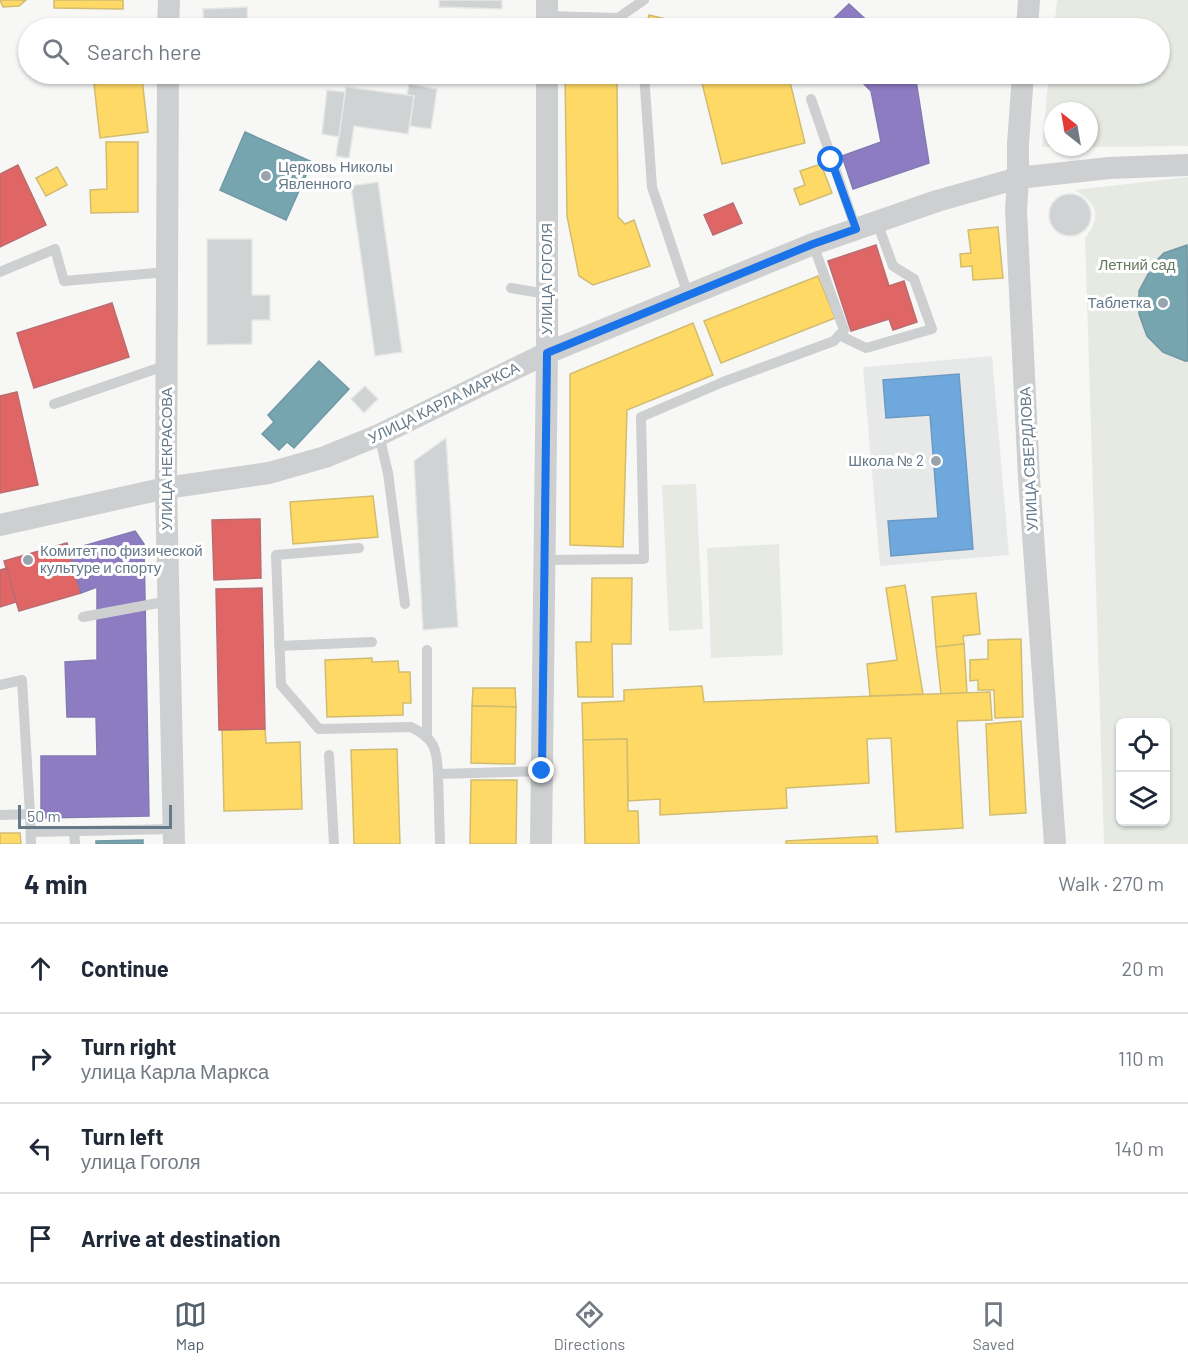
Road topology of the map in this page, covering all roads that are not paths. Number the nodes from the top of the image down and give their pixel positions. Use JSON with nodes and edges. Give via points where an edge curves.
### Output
{"nodes":[{"id":1,"x":169,"y":0,"type":"edge"},
{"id":2,"x":644,"y":0,"type":"edge"},
{"id":3,"x":1029,"y":0,"type":"edge"},
{"id":4,"x":547,"y":15,"type":"edge"},
{"id":5,"x":168,"y":18,"type":"edge"},
{"id":6,"x":618,"y":18,"type":"joint"},
{"id":7,"x":1028,"y":18,"type":"edge"},
{"id":8,"x":168,"y":84,"type":"edge"},
{"id":9,"x":547,"y":84,"type":"edge"},
{"id":10,"x":645,"y":84,"type":"edge"},
{"id":11,"x":1022,"y":84,"type":"edge"},
{"id":12,"x":811,"y":99,"type":"dead end"},
{"id":13,"x":1188,"y":165,"type":"edge"},
{"id":14,"x":1018,"y":178,"type":"junction"},
{"id":15,"x":866,"y":226,"type":"junction"},
{"id":16,"x":813,"y":244,"type":"junction"},
{"id":17,"x":0,"y":272,"type":"edge"},
{"id":18,"x":167,"y":272,"type":"junction"},
{"id":19,"x":511,"y":288,"type":"dead end"},
{"id":20,"x":547,"y":294,"type":"junction"},
{"id":21,"x":688,"y":295,"type":"junction"},
{"id":22,"x":839,"y":335,"type":"junction"},
{"id":23,"x":547,"y":353,"type":"junction"},
{"id":24,"x":167,"y":365,"type":"junction"},
{"id":25,"x":54,"y":404,"type":"dead end"},
{"id":26,"x":379,"y":435,"type":"junction"},
{"id":27,"x":166,"y":488,"type":"junction"},
{"id":28,"x":0,"y":525,"type":"edge"},
{"id":29,"x":359,"y":549,"type":"dead end"},
{"id":30,"x":544,"y":560,"type":"junction"},
{"id":31,"x":169,"y":601,"type":"junction"},
{"id":32,"x":405,"y":604,"type":"dead end"},
{"id":33,"x":83,"y":616,"type":"dead end"},
{"id":34,"x":372,"y":642,"type":"dead end"},
{"id":35,"x":279,"y":646,"type":"junction"},
{"id":36,"x":427,"y":650,"type":"dead end"},
{"id":37,"x":0,"y":685,"type":"edge"},
{"id":38,"x":427,"y":737,"type":"junction"},
{"id":39,"x":329,"y":755,"type":"dead end"},
{"id":40,"x":542,"y":771,"type":"junction"},
{"id":41,"x":438,"y":774,"type":"junction"},
{"id":42,"x":30,"y":814,"type":"junction"},
{"id":43,"x":0,"y":815,"type":"edge"},
{"id":44,"x":74,"y":831,"type":"junction"},
{"id":45,"x":31,"y":832,"type":"junction"},
{"id":46,"x":174,"y":836,"type":"edge"},
{"id":47,"x":31,"y":844,"type":"edge"},
{"id":48,"x":75,"y":844,"type":"edge"},
{"id":49,"x":334,"y":844,"type":"edge"},
{"id":50,"x":440,"y":844,"type":"edge"},
{"id":51,"x":541,"y":844,"type":"edge"},
{"id":52,"x":1055,"y":844,"type":"edge"}],
"edges":[{"from":1,"to":5,"type":"street"},
{"from":2,"to":6,"type":"lane"},
{"from":3,"to":7,"type":"street"},
{"from":4,"to":6,"type":"lane"},
{"from":8,"to":18,"type":"street","name":"УЛИЦА НЕКРАСОВА"},
{"from":9,"to":20,"type":"street","name":"УЛИЦА ГОГОЛЯ"},
{"from":10,"to":21,"type":"lane","via":[[652,187]]},
{"from":11,"to":14,"type":"street","name":"УЛИЦА СВЕРДЛОВА"},
{"from":12,"to":15,"type":"lane"},
{"from":13,"to":14,"type":"street","name":"УЛИЦА КАРЛА МАРКСА","via":[[1109,168]]},
{"from":14,"to":15,"type":"street","name":"УЛИЦА КАРЛА МАРКСА"},
{"from":14,"to":52,"type":"street","name":"УЛИЦА СВЕРДЛОВА","via":[[1016,210],[1029,478]]},
{"from":15,"to":16,"type":"street","name":"УЛИЦА КАРЛА МАРКСА"},
{"from":15,"to":22,"type":"lane","via":[[893,266],[914,279],[932,329],[866,348]]},
{"from":16,"to":21,"type":"street","name":"УЛИЦА КАРЛА МАРКСА"},
{"from":16,"to":22,"type":"lane","via":[[844,330]]},
{"from":17,"to":18,"type":"lane","via":[[55,249],[64,281]]},
{"from":18,"to":24,"type":"street","name":"УЛИЦА НЕКРАСОВА"},
{"from":19,"to":20,"type":"lane"},
{"from":20,"to":23,"type":"street","name":"УЛИЦА ГОГОЛЯ"},
{"from":21,"to":23,"type":"street","name":"УЛИЦА КАРЛА МАРКСА"},
{"from":22,"to":30,"type":"lane","via":[[834,341],[641,417],[644,559]]},
{"from":23,"to":26,"type":"street","name":"УЛИЦА КАРЛА МАРКСА"},
{"from":23,"to":30,"type":"street","name":"УЛИЦА ГОГОЛЯ"},
{"from":24,"to":25,"type":"lane"},
{"from":24,"to":27,"type":"street","name":"УЛИЦА НЕКРАСОВА"},
{"from":26,"to":27,"type":"street","name":"УЛИЦА КАРЛА МАРКСА","via":[[325,457],[269,473]]},
{"from":26,"to":32,"type":"lane","via":[[388,473]]},
{"from":27,"to":28,"type":"street","name":"УЛИЦА КАРЛА МАРКСА"},
{"from":27,"to":31,"type":"street","name":"УЛИЦА НЕКРАСОВА"},
{"from":29,"to":35,"type":"lane","via":[[276,555]]},
{"from":30,"to":40,"type":"street","name":"УЛИЦА ГОГОЛЯ"},
{"from":31,"to":33,"type":"lane"},
{"from":31,"to":46,"type":"street","name":"УЛИЦА НЕКРАСОВА"},
{"from":34,"to":35,"type":"lane"},
{"from":35,"to":38,"type":"lane","via":[[281,685],[319,729],[411,727]]},
{"from":36,"to":38,"type":"lane"},
{"from":37,"to":42,"type":"lane","via":[[22,680]]},
{"from":38,"to":41,"type":"lane","via":[[437,753]]},
{"from":39,"to":49,"type":"lane"},
{"from":40,"to":41,"type":"lane"},
{"from":40,"to":51,"type":"street","name":"УЛИЦА ГОГОЛЯ"},
{"from":41,"to":50,"type":"lane"},
{"from":42,"to":43,"type":"lane"},
{"from":42,"to":45,"type":"lane"},
{"from":44,"to":45,"type":"lane"},
{"from":44,"to":46,"type":"lane"},
{"from":44,"to":48,"type":"lane"},
{"from":45,"to":47,"type":"lane"}]}
